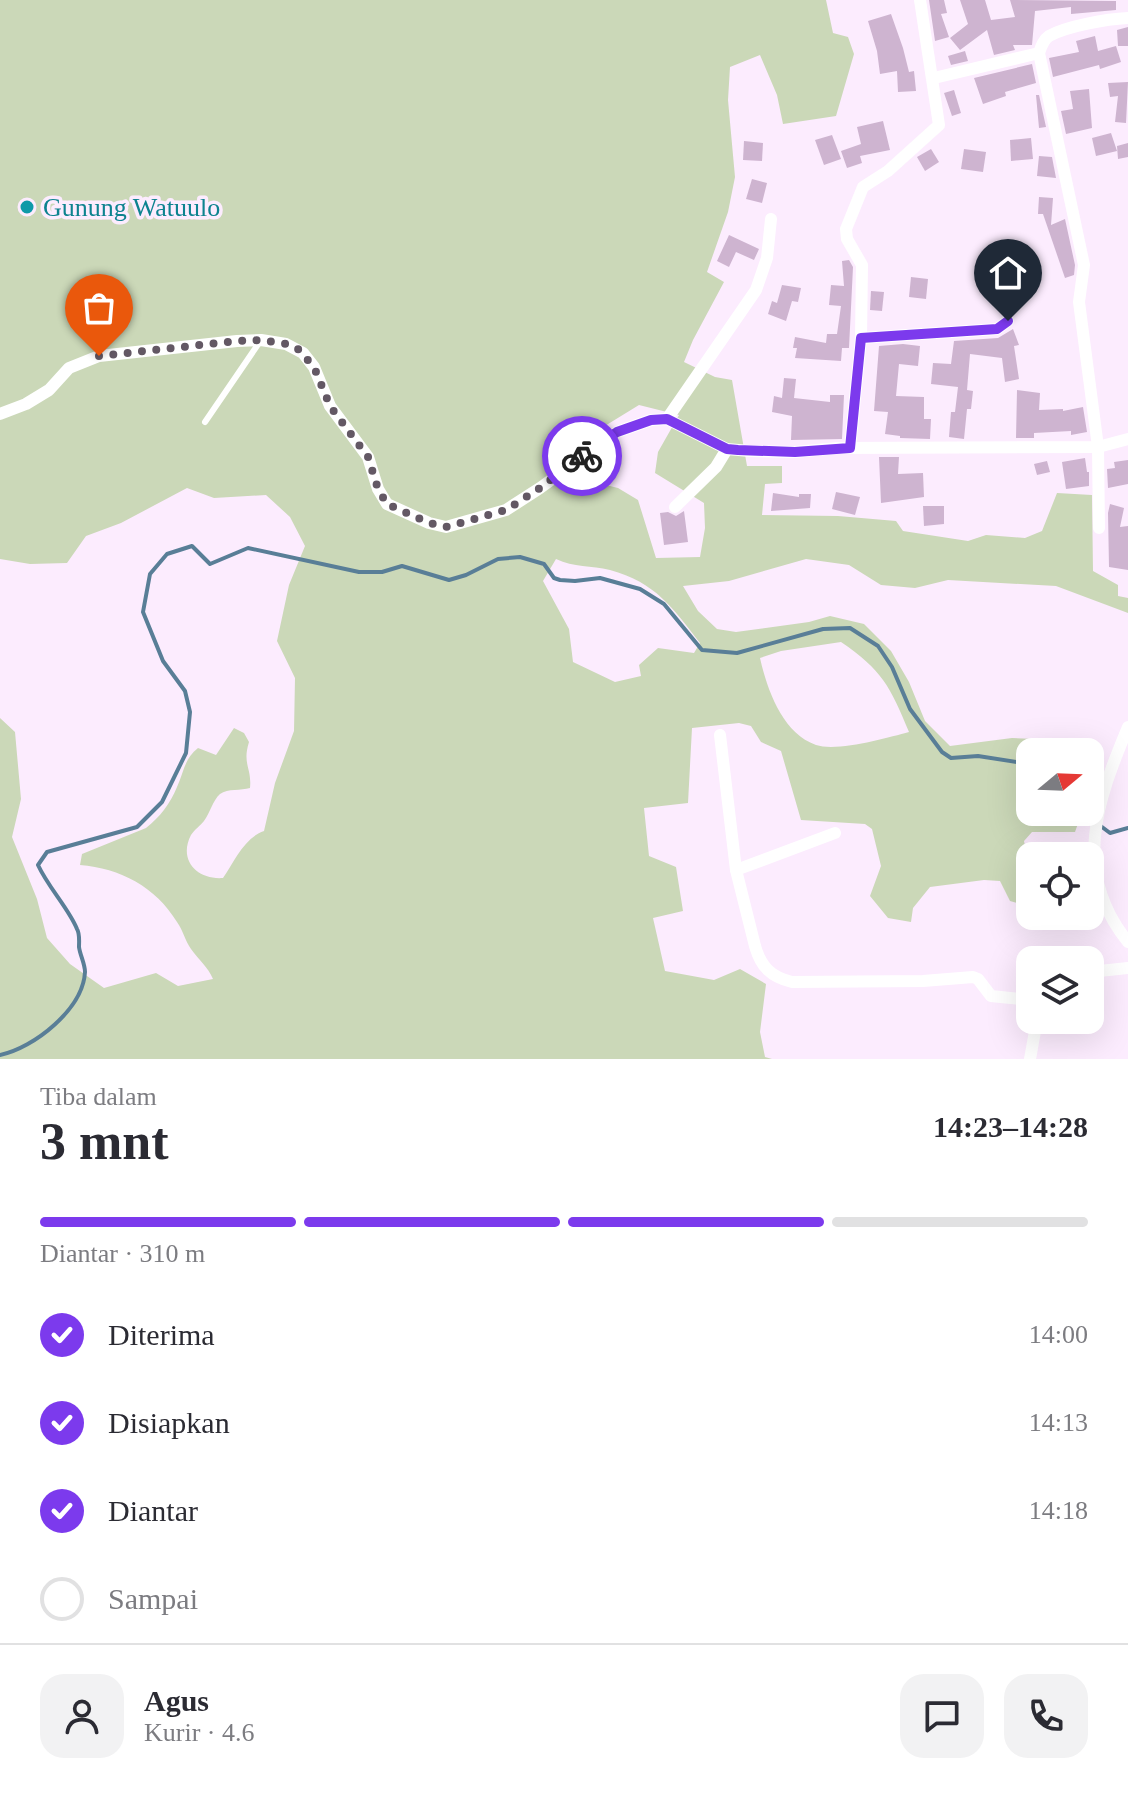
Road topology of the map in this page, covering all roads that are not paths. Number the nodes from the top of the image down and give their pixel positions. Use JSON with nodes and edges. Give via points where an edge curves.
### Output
{"nodes":[{"id":1,"x":920,"y":0,"type":"edge"},
{"id":2,"x":1128,"y":18,"type":"edge"},
{"id":3,"x":1039,"y":53,"type":"junction"},
{"id":4,"x":934,"y":78,"type":"junction"},
{"id":5,"x":771,"y":219,"type":"dead end"},
{"id":6,"x":1008,"y":321,"type":"dead end"},
{"id":7,"x":861,"y":338,"type":"junction"},
{"id":8,"x":261,"y":340,"type":"junction"},
{"id":9,"x":0,"y":414,"type":"edge"},
{"id":10,"x":667,"y":419,"type":"junction"},
{"id":11,"x":205,"y":422,"type":"dead end"},
{"id":12,"x":1128,"y":439,"type":"edge"},
{"id":13,"x":1098,"y":447,"type":"junction"},
{"id":14,"x":850,"y":448,"type":"junction"},
{"id":15,"x":727,"y":449,"type":"junction"},
{"id":16,"x":675,"y":507,"type":"dead end"},
{"id":17,"x":1099,"y":528,"type":"dead end"},
{"id":18,"x":1128,"y":727,"type":"edge"},
{"id":19,"x":720,"y":735,"type":"dead end"},
{"id":20,"x":835,"y":833,"type":"dead end"},
{"id":21,"x":736,"y":870,"type":"junction"},
{"id":22,"x":1128,"y":942,"type":"edge"},
{"id":23,"x":1128,"y":968,"type":"edge"},
{"id":24,"x":1104,"y":971,"type":"edge"},
{"id":25,"x":1016,"y":999,"type":"edge"},
{"id":26,"x":1034,"y":1034,"type":"edge"},
{"id":27,"x":1030,"y":1059,"type":"edge"}],
"edges":[{"from":1,"to":4,"type":"street"},
{"from":2,"to":3,"type":"street","via":[[1050,36]]},
{"from":3,"to":4,"type":"street"},
{"from":3,"to":13,"type":"street","via":[[1084,265],[1079,302]]},
{"from":4,"to":7,"type":"street","via":[[939,125],[863,187],[846,229],[862,265]]},
{"from":5,"to":10,"type":"street","via":[[767,258],[756,290]]},
{"from":6,"to":7,"type":"street","via":[[997,329]]},
{"from":7,"to":14,"type":"street"},
{"from":8,"to":9,"type":"street","via":[[99,356],[69,368],[49,390]]},
{"from":8,"to":10,"type":"street","via":[[297,348],[314,367],[330,406],[368,457],[387,504],[446,527],[506,510],[617,432]]},
{"from":8,"to":11,"type":"lane"},
{"from":10,"to":15,"type":"street"},
{"from":12,"to":13,"type":"street"},
{"from":13,"to":14,"type":"street"},
{"from":13,"to":17,"type":"street"},
{"from":14,"to":15,"type":"street"},
{"from":15,"to":16,"type":"street"},
{"from":18,"to":22,"type":"street","via":[[1096,812],[1093,858],[1108,910]]},
{"from":19,"to":21,"type":"street"},
{"from":20,"to":21,"type":"street"},
{"from":21,"to":25,"type":"street","via":[[758,958],[779,979],[973,977],[991,996]]},
{"from":23,"to":24,"type":"street"},
{"from":26,"to":27,"type":"street"}]}
